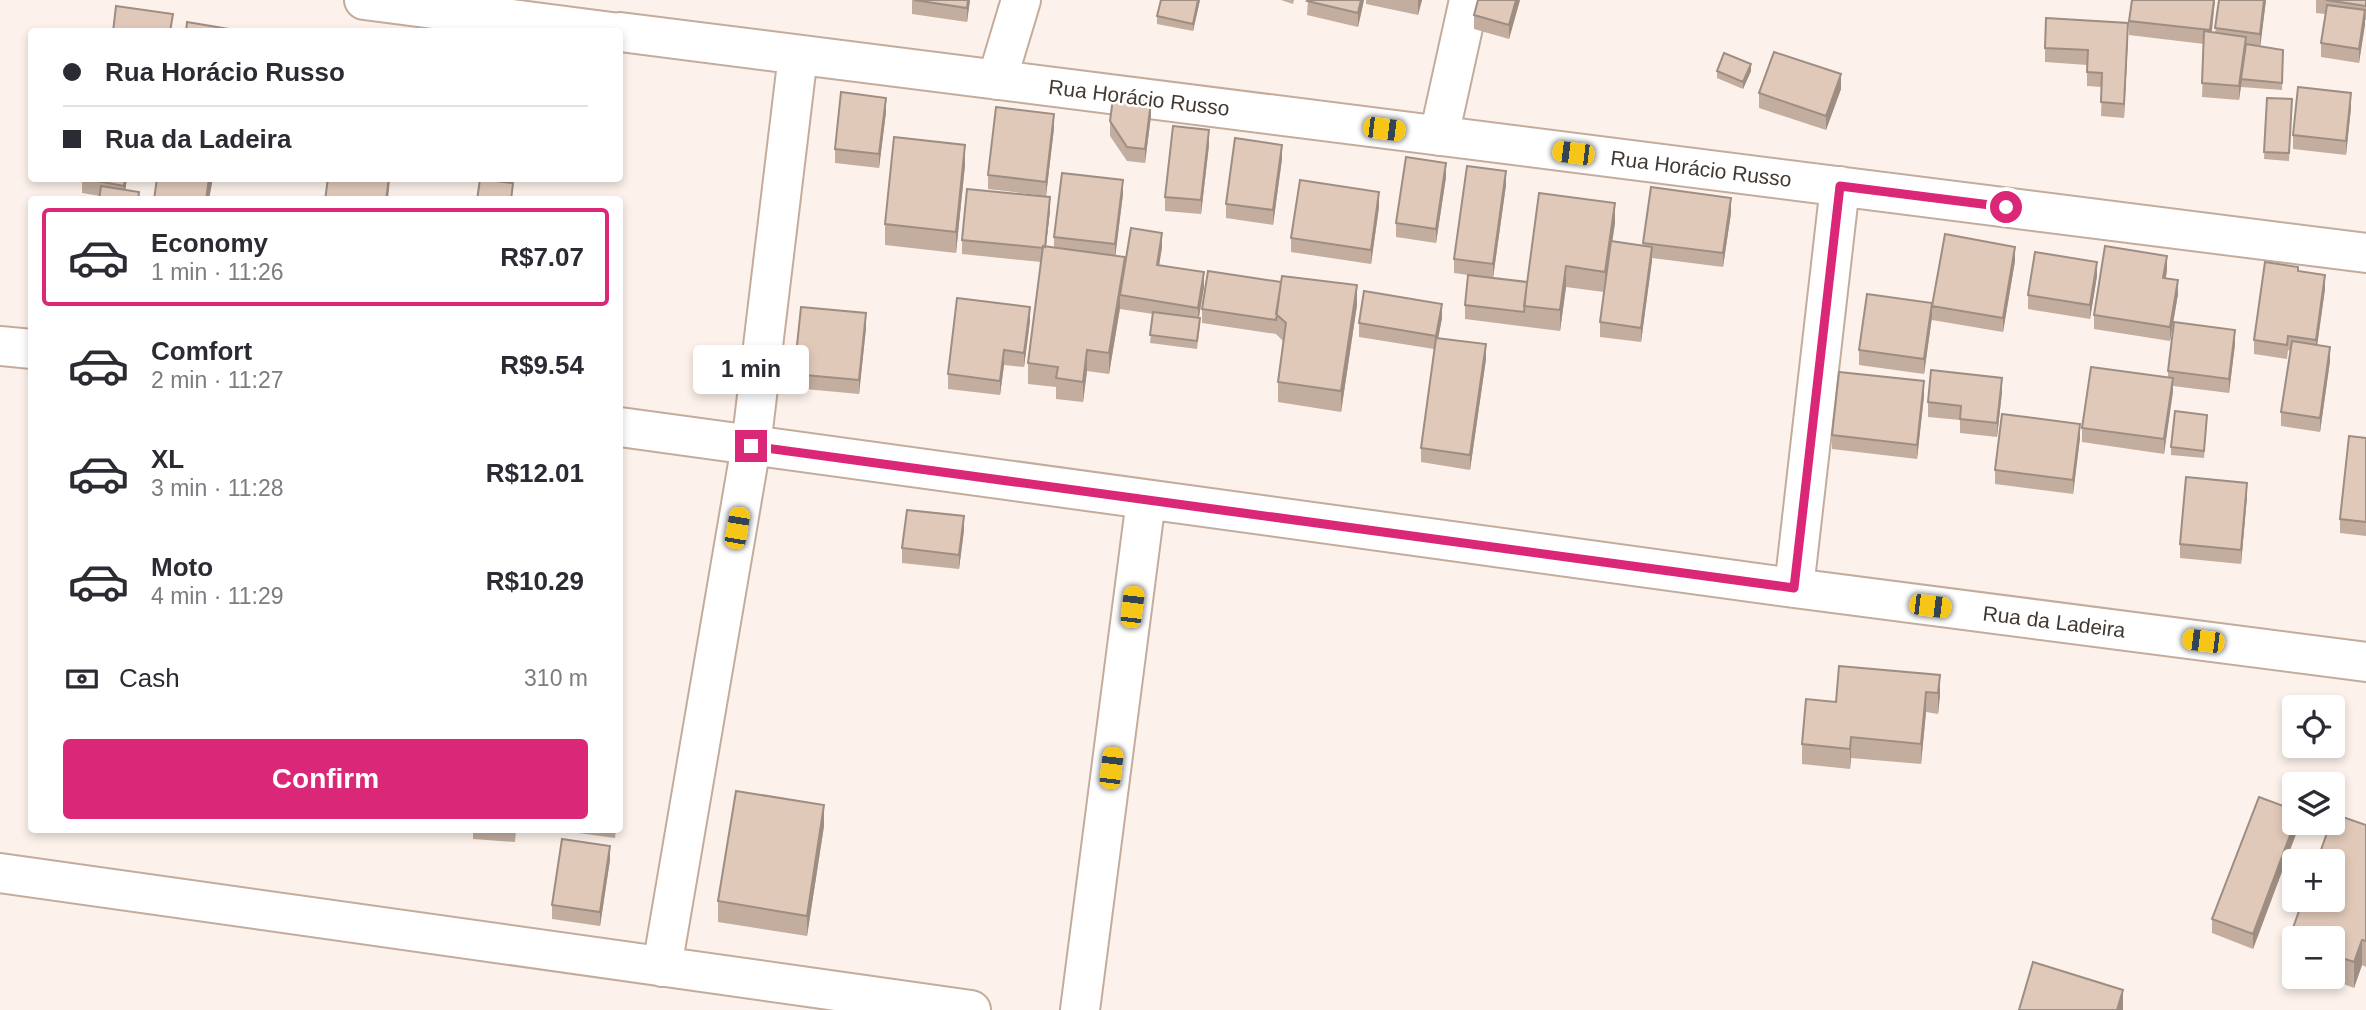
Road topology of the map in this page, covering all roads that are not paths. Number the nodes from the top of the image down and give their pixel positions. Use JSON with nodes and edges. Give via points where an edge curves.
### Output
{"nodes":[{"id":1,"x":364,"y":0,"type":"edge"},
{"id":2,"x":1021,"y":0,"type":"edge"},
{"id":3,"x":1469,"y":0,"type":"edge"},
{"id":4,"x":581,"y":28,"type":"edge"},
{"id":5,"x":623,"y":33,"type":"edge"},
{"id":6,"x":798,"y":55,"type":"junction"},
{"id":7,"x":998,"y":80,"type":"junction"},
{"id":8,"x":1439,"y":136,"type":"junction"},
{"id":9,"x":1840,"y":186,"type":"junction"},
{"id":10,"x":2366,"y":253,"type":"edge"},
{"id":11,"x":0,"y":346,"type":"edge"},
{"id":12,"x":28,"y":349,"type":"edge"},
{"id":13,"x":623,"y":427,"type":"edge"},
{"id":14,"x":751,"y":446,"type":"junction"},
{"id":15,"x":1146,"y":500,"type":"junction"},
{"id":16,"x":1794,"y":588,"type":"junction"},
{"id":17,"x":2366,"y":662,"type":"edge"},
{"id":18,"x":0,"y":873,"type":"edge"},
{"id":19,"x":662,"y":967,"type":"junction"},
{"id":20,"x":971,"y":1010,"type":"edge"},
{"id":21,"x":1080,"y":1010,"type":"edge"}],
"edges":[{"from":1,"to":4,"type":"street"},
{"from":2,"to":7,"type":"street"},
{"from":3,"to":8,"type":"street"},
{"from":5,"to":6,"type":"street","name":"Rua Horácio Russo"},
{"from":6,"to":7,"type":"street","name":"Rua Horácio Russo"},
{"from":6,"to":14,"type":"street"},
{"from":7,"to":8,"type":"street","name":"Rua Horácio Russo"},
{"from":8,"to":9,"type":"street","name":"Rua Horácio Russo"},
{"from":9,"to":10,"type":"street","name":"Rua Horácio Russo"},
{"from":9,"to":16,"type":"street"},
{"from":11,"to":12,"type":"street"},
{"from":13,"to":14,"type":"street","name":"Rua da Ladeira"},
{"from":14,"to":15,"type":"street","name":"Rua da Ladeira"},
{"from":14,"to":19,"type":"street"},
{"from":15,"to":16,"type":"street","name":"Rua da Ladeira"},
{"from":15,"to":21,"type":"street"},
{"from":16,"to":17,"type":"street","name":"Rua da Ladeira"},
{"from":18,"to":19,"type":"street"},
{"from":19,"to":20,"type":"street"}]}
